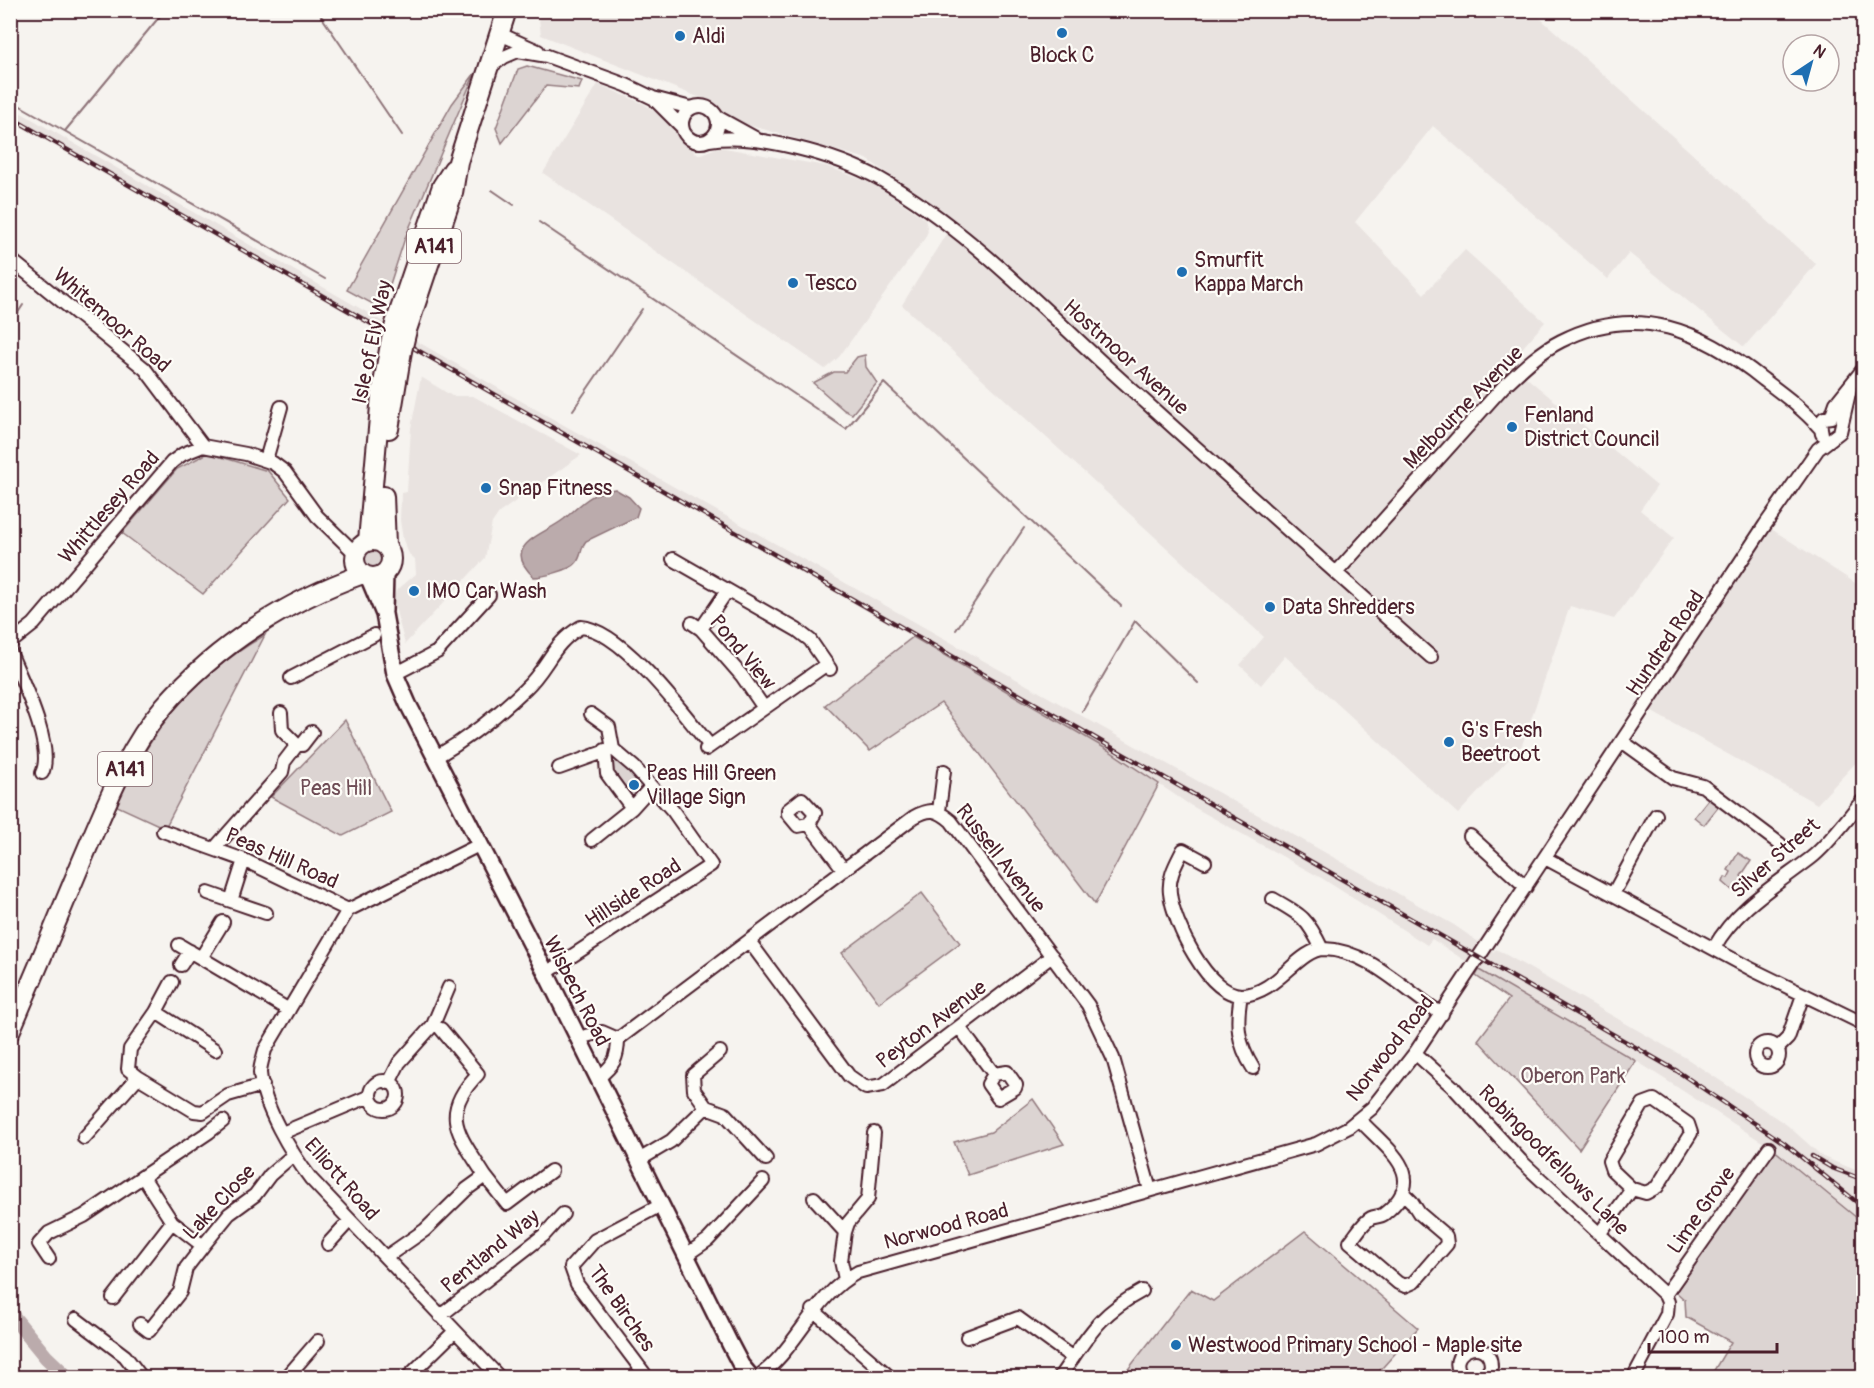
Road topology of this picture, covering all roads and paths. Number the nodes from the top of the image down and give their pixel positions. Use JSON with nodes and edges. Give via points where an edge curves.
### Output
{"nodes":[{"id":1,"x":507,"y":10,"type":"edge"},
{"id":2,"x":500,"y":34,"type":"junction"},
{"id":3,"x":547,"y":56,"type":"junction"},
{"id":4,"x":490,"y":67,"type":"junction"},
{"id":5,"x":653,"y":98,"type":"junction"},
{"id":6,"x":691,"y":108,"type":"junction"},
{"id":7,"x":717,"y":117,"type":"junction"},
{"id":8,"x":682,"y":127,"type":"junction"},
{"id":9,"x":709,"y":140,"type":"junction"},
{"id":10,"x":762,"y":142,"type":"junction"},
{"id":11,"x":10,"y":259,"type":"edge"},
{"id":12,"x":396,"y":348,"type":"junction"},
{"id":13,"x":1863,"y":368,"type":"edge"},
{"id":14,"x":281,"y":407,"type":"dead end"},
{"id":15,"x":1828,"y":426,"type":"junction"},
{"id":16,"x":203,"y":446,"type":"junction"},
{"id":17,"x":266,"y":460,"type":"junction"},
{"id":18,"x":386,"y":545,"type":"junction"},
{"id":19,"x":673,"y":559,"type":"dead end"},
{"id":20,"x":366,"y":560,"type":"junction"},
{"id":21,"x":1336,"y":573,"type":"junction"},
{"id":22,"x":728,"y":591,"type":"junction"},
{"id":23,"x":489,"y":595,"type":"dead end"},
{"id":24,"x":374,"y":635,"type":"dead end"},
{"id":25,"x":10,"y":643,"type":"edge"},
{"id":26,"x":10,"y":652,"type":"edge"},
{"id":27,"x":1431,"y":657,"type":"dead end"},
{"id":28,"x":395,"y":674,"type":"junction"},
{"id":29,"x":291,"y":678,"type":"dead end"},
{"id":30,"x":764,"y":708,"type":"junction"},
{"id":31,"x":281,"y":713,"type":"dead end"},
{"id":32,"x":591,"y":714,"type":"dead end"},
{"id":33,"x":312,"y":732,"type":"dead end"},
{"id":34,"x":1623,"y":742,"type":"junction"},
{"id":35,"x":297,"y":745,"type":"junction"},
{"id":36,"x":609,"y":750,"type":"junction"},
{"id":37,"x":436,"y":757,"type":"junction"},
{"id":38,"x":559,"y":768,"type":"dead end"},
{"id":39,"x":944,"y":771,"type":"dead end"},
{"id":40,"x":42,"y":772,"type":"dead end"},
{"id":41,"x":651,"y":787,"type":"junction"},
{"id":42,"x":1863,"y":799,"type":"edge"},
{"id":43,"x":632,"y":808,"type":"junction"},
{"id":44,"x":939,"y":811,"type":"junction"},
{"id":45,"x":1656,"y":815,"type":"dead end"},
{"id":46,"x":809,"y":824,"type":"dead end"},
{"id":47,"x":163,"y":831,"type":"dead end"},
{"id":48,"x":1470,"y":836,"type":"dead end"},
{"id":49,"x":592,"y":840,"type":"dead end"},
{"id":50,"x":479,"y":844,"type":"junction"},
{"id":51,"x":1780,"y":844,"type":"dead end"},
{"id":52,"x":215,"y":849,"type":"junction"},
{"id":53,"x":1545,"y":858,"type":"junction"},
{"id":54,"x":244,"y":860,"type":"junction"},
{"id":55,"x":1204,"y":862,"type":"dead end"},
{"id":56,"x":844,"y":870,"type":"junction"},
{"id":57,"x":1526,"y":887,"type":"junction"},
{"id":58,"x":208,"y":893,"type":"dead end"},
{"id":59,"x":1613,"y":894,"type":"junction"},
{"id":60,"x":1273,"y":899,"type":"dead end"},
{"id":61,"x":231,"y":901,"type":"junction"},
{"id":62,"x":348,"y":910,"type":"junction"},
{"id":63,"x":266,"y":913,"type":"dead end"},
{"id":64,"x":223,"y":922,"type":"dead end"},
{"id":65,"x":749,"y":940,"type":"junction"},
{"id":66,"x":1714,"y":948,"type":"junction"},
{"id":67,"x":1322,"y":949,"type":"junction"},
{"id":68,"x":1052,"y":956,"type":"junction"},
{"id":69,"x":201,"y":958,"type":"junction"},
{"id":70,"x":181,"y":965,"type":"dead end"},
{"id":71,"x":546,"y":973,"type":"junction"},
{"id":72,"x":172,"y":982,"type":"dead end"},
{"id":73,"x":449,"y":987,"type":"dead end"},
{"id":74,"x":1241,"y":995,"type":"junction"},
{"id":75,"x":1803,"y":995,"type":"junction"},
{"id":76,"x":289,"y":1010,"type":"junction"},
{"id":77,"x":156,"y":1012,"type":"junction"},
{"id":78,"x":1442,"y":1014,"type":"junction"},
{"id":79,"x":1862,"y":1021,"type":"edge"},
{"id":80,"x":959,"y":1028,"type":"junction"},
{"id":81,"x":441,"y":1029,"type":"dead end"},
{"id":82,"x":10,"y":1032,"type":"edge"},
{"id":83,"x":578,"y":1038,"type":"junction"},
{"id":84,"x":618,"y":1039,"type":"junction"},
{"id":85,"x":1778,"y":1048,"type":"dead end"},
{"id":86,"x":215,"y":1050,"type":"dead end"},
{"id":87,"x":720,"y":1052,"type":"dead end"},
{"id":88,"x":1415,"y":1053,"type":"junction"},
{"id":89,"x":1253,"y":1068,"type":"dead end"},
{"id":90,"x":994,"y":1074,"type":"dead end"},
{"id":91,"x":138,"y":1077,"type":"junction"},
{"id":92,"x":598,"y":1078,"type":"junction"},
{"id":93,"x":389,"y":1083,"type":"junction"},
{"id":94,"x":263,"y":1084,"type":"junction"},
{"id":95,"x":370,"y":1096,"type":"junction"},
{"id":96,"x":705,"y":1107,"type":"junction"},
{"id":97,"x":1359,"y":1119,"type":"junction"},
{"id":98,"x":223,"y":1121,"type":"dead end"},
{"id":99,"x":282,"y":1133,"type":"junction"},
{"id":100,"x":874,"y":1133,"type":"dead end"},
{"id":101,"x":84,"y":1138,"type":"dead end"},
{"id":102,"x":1769,"y":1148,"type":"dead end"},
{"id":103,"x":293,"y":1155,"type":"junction"},
{"id":104,"x":766,"y":1159,"type":"dead end"},
{"id":105,"x":639,"y":1160,"type":"junction"},
{"id":106,"x":551,"y":1172,"type":"dead end"},
{"id":107,"x":485,"y":1176,"type":"junction"},
{"id":108,"x":143,"y":1177,"type":"junction"},
{"id":109,"x":763,"y":1181,"type":"dead end"},
{"id":110,"x":1632,"y":1189,"type":"junction"},
{"id":111,"x":1150,"y":1190,"type":"junction"},
{"id":112,"x":1402,"y":1192,"type":"junction"},
{"id":113,"x":814,"y":1198,"type":"dead end"},
{"id":114,"x":661,"y":1205,"type":"junction"},
{"id":115,"x":563,"y":1214,"type":"dead end"},
{"id":116,"x":350,"y":1220,"type":"junction"},
{"id":117,"x":172,"y":1222,"type":"junction"},
{"id":118,"x":845,"y":1232,"type":"junction"},
{"id":119,"x":1600,"y":1233,"type":"junction"},
{"id":120,"x":527,"y":1240,"type":"dead end"},
{"id":121,"x":328,"y":1244,"type":"dead end"},
{"id":122,"x":203,"y":1246,"type":"junction"},
{"id":123,"x":686,"y":1255,"type":"junction"},
{"id":124,"x":386,"y":1257,"type":"junction"},
{"id":125,"x":49,"y":1259,"type":"dead end"},
{"id":126,"x":845,"y":1279,"type":"junction"},
{"id":127,"x":1142,"y":1291,"type":"dead end"},
{"id":128,"x":1665,"y":1295,"type":"junction"},
{"id":129,"x":113,"y":1298,"type":"dead end"},
{"id":130,"x":813,"y":1310,"type":"junction"},
{"id":131,"x":439,"y":1314,"type":"junction"},
{"id":132,"x":76,"y":1319,"type":"dead end"},
{"id":133,"x":140,"y":1324,"type":"dead end"},
{"id":134,"x":454,"y":1331,"type":"junction"},
{"id":135,"x":968,"y":1336,"type":"dead end"},
{"id":136,"x":318,"y":1341,"type":"dead end"},
{"id":137,"x":1073,"y":1358,"type":"junction"},
{"id":138,"x":644,"y":1373,"type":"dead end"},
{"id":139,"x":1489,"y":1376,"type":"edge"},
{"id":140,"x":142,"y":1377,"type":"edge"},
{"id":141,"x":286,"y":1377,"type":"edge"},
{"id":142,"x":407,"y":1377,"type":"edge"},
{"id":143,"x":500,"y":1377,"type":"edge"},
{"id":144,"x":754,"y":1377,"type":"edge"},
{"id":145,"x":891,"y":1377,"type":"edge"},
{"id":146,"x":1059,"y":1377,"type":"edge"},
{"id":147,"x":1465,"y":1377,"type":"edge"},
{"id":148,"x":1633,"y":1377,"type":"edge"}],
"edges":[{"from":1,"to":2,"type":"highway","name":"Isle of Ely Way","number":"A141"},
{"from":2,"to":3,"type":"street"},
{"from":2,"to":4,"type":"highway","name":"Isle of Ely Way","number":"A141"},
{"from":3,"to":4,"type":"street","via":[[518,51]]},
{"from":3,"to":5,"type":"street"},
{"from":4,"to":12,"type":"highway","name":"Isle of Ely Way","number":"A141","bridge":true,"via":[[458,162],[453,193]]},
{"from":5,"to":6,"type":"street"},
{"from":5,"to":8,"type":"street"},
{"from":6,"to":7,"type":"street","via":[[704,106]]},
{"from":6,"to":8,"type":"street","via":[[682,118]]},
{"from":7,"to":9,"type":"street","via":[[717,130]]},
{"from":7,"to":10,"type":"street","name":"Hostmoor Avenue"},
{"from":8,"to":9,"type":"street","via":[[690,139]]},
{"from":9,"to":10,"type":"street","name":"Hostmoor Avenue"},
{"from":10,"to":21,"type":"street","name":"Hostmoor Avenue","via":[[813,153],[878,178],[945,221]]},
{"from":11,"to":16,"type":"street","name":"Whitemoor Road","via":[[145,369]]},
{"from":12,"to":18,"type":"highway","name":"Isle of Ely Way","number":"A141","via":[[384,490]]},
{"from":12,"to":20,"type":"highway","name":"Isle of Ely Way","number":"A141","via":[[381,395]]},
{"from":13,"to":15,"type":"street","name":"Hundred Road","via":[[1836,403]]},
{"from":14,"to":17,"type":"street"},
{"from":15,"to":21,"type":"street","name":"Melbourne Avenue","via":[[1731,354],[1684,330],[1641,324],[1586,331],[1560,341],[1503,387]]},
{"from":15,"to":34,"type":"street","name":"Hundred Road","via":[[1818,449]]},
{"from":16,"to":17,"type":"street"},
{"from":16,"to":25,"type":"street","name":"Whittlesey Road","via":[[172,462],[34,624]]},
{"from":17,"to":20,"type":"street","via":[[285,472],[317,516]]},
{"from":18,"to":20,"type":"highway","via":[[377,541]]},
{"from":18,"to":20,"type":"highway","number":"A141","via":[[392,560]]},
{"from":19,"to":22,"type":"street"},
{"from":20,"to":28,"type":"main road","name":"Wisbech Road","via":[[384,614]]},
{"from":20,"to":82,"type":"highway","number":"A141","via":[[335,584],[243,634],[163,707],[132,754],[106,806]]},
{"from":21,"to":27,"type":"street","name":"Hostmoor Avenue"},
{"from":22,"to":30,"type":"street","name":"Pond View","via":[[697,626],[742,676]]},
{"from":22,"to":30,"type":"street","via":[[797,630],[810,640],[829,667]]},
{"from":23,"to":28,"type":"street","via":[[437,652]]},
{"from":24,"to":29,"type":"street"},
{"from":26,"to":40,"type":"street","via":[[31,702],[45,753],[47,763]]},
{"from":28,"to":37,"type":"main road","name":"Wisbech Road"},
{"from":30,"to":37,"type":"street","via":[[708,748],[656,680],[604,634],[592,627],[581,627],[558,644],[525,689],[475,733]]},
{"from":31,"to":35,"type":"street","via":[[282,730]]},
{"from":32,"to":36,"type":"street","via":[[609,727]]},
{"from":33,"to":35,"type":"street","via":[[302,745]]},
{"from":34,"to":51,"type":"street","via":[[1673,778],[1703,786]]},
{"from":34,"to":53,"type":"street","name":"Hundred Road"},
{"from":35,"to":52,"type":"street","via":[[282,772]]},
{"from":36,"to":38,"type":"street"},
{"from":36,"to":41,"type":"street"},
{"from":36,"to":43,"type":"street","via":[[607,774]]},
{"from":37,"to":50,"type":"main road","name":"Wisbech Road"},
{"from":39,"to":44,"type":"street"},
{"from":41,"to":43,"type":"street"},
{"from":41,"to":71,"type":"street","name":"Hillside Road","via":[[690,832],[711,865]]},
{"from":42,"to":66,"type":"street","name":"Silver Street","via":[[1813,856],[1741,914]]},
{"from":43,"to":49,"type":"street"},
{"from":44,"to":56,"type":"street","name":"Russell Avenue","via":[[927,810],[914,817]]},
{"from":44,"to":68,"type":"street","name":"Russell Avenue","via":[[951,821]]},
{"from":45,"to":59,"type":"street"},
{"from":46,"to":56,"type":"street"},
{"from":47,"to":52,"type":"street","name":"Peas Hill Road"},
{"from":48,"to":57,"type":"street"},
{"from":50,"to":62,"type":"street","name":"Peas Hill Road"},
{"from":50,"to":71,"type":"main road","name":"Wisbech Road"},
{"from":52,"to":54,"type":"street","name":"Peas Hill Road"},
{"from":53,"to":57,"type":"street","name":"Norwood Road"},
{"from":53,"to":59,"type":"street"},
{"from":54,"to":61,"type":"street"},
{"from":54,"to":62,"type":"street","name":"Peas Hill Road"},
{"from":55,"to":74,"type":"street","via":[[1183,850],[1169,882],[1172,904],[1208,976],[1221,988]]},
{"from":56,"to":65,"type":"street","name":"Russell Avenue"},
{"from":57,"to":78,"type":"street","name":"Norwood Road"},
{"from":58,"to":61,"type":"street"},
{"from":59,"to":66,"type":"street"},
{"from":60,"to":67,"type":"street","via":[[1302,915]]},
{"from":61,"to":63,"type":"street"},
{"from":62,"to":76,"type":"street","name":"Elliott Road"},
{"from":64,"to":69,"type":"street"},
{"from":65,"to":80,"type":"street","name":"Peyton Avenue","via":[[849,1076],[866,1088],[883,1085]]},
{"from":65,"to":84,"type":"street","name":"Russell Avenue"},
{"from":66,"to":75,"type":"street"},
{"from":67,"to":74,"type":"street","via":[[1293,966],[1272,985]]},
{"from":67,"to":78,"type":"street","via":[[1363,959]]},
{"from":68,"to":80,"type":"street","name":"Peyton Avenue"},
{"from":68,"to":111,"type":"street","name":"Russell Avenue","via":[[1088,1005],[1113,1058]]},
{"from":69,"to":70,"type":"street","via":[[184,948]]},
{"from":69,"to":76,"type":"street"},
{"from":71,"to":83,"type":"main road","name":"Wisbech Road"},
{"from":72,"to":77,"type":"street"},
{"from":73,"to":93,"type":"street","via":[[433,1025],[399,1063]]},
{"from":74,"to":89,"type":"street","via":[[1239,1040]]},
{"from":75,"to":79,"type":"street"},
{"from":75,"to":85,"type":"street","via":[[1788,1038]]},
{"from":76,"to":94,"type":"street","name":"Elliott Road","via":[[265,1050],[260,1071]]},
{"from":77,"to":86,"type":"street"},
{"from":77,"to":91,"type":"street","via":[[130,1048],[128,1069]]},
{"from":78,"to":88,"type":"street","name":"Norwood Road"},
{"from":80,"to":90,"type":"street"},
{"from":81,"to":107,"type":"street","via":[[478,1074],[456,1103],[455,1120]]},
{"from":83,"to":84,"type":"street","via":[[602,1032]]},
{"from":83,"to":92,"type":"main road","name":"Wisbech Road"},
{"from":84,"to":92,"type":"street","via":[[618,1056]]},
{"from":87,"to":96,"type":"street","via":[[697,1070],[691,1080]]},
{"from":88,"to":97,"type":"street","name":"Norwood Road"},
{"from":88,"to":119,"type":"street","name":"Robingoodfellows Lane","via":[[1453,1087],[1521,1161]]},
{"from":91,"to":94,"type":"street","via":[[194,1111],[203,1112],[228,1095]]},
{"from":91,"to":101,"type":"street"},
{"from":92,"to":105,"type":"main road","name":"Wisbech Road"},
{"from":93,"to":95,"type":"street","via":[[374,1086]]},
{"from":93,"to":95,"type":"street","via":[[398,1097],[392,1107],[375,1106]]},
{"from":94,"to":99,"type":"street","name":"Elliott Road"},
{"from":95,"to":99,"type":"street"},
{"from":96,"to":104,"type":"street","via":[[725,1114]]},
{"from":96,"to":105,"type":"street","via":[[671,1141]]},
{"from":97,"to":111,"type":"street","name":"Norwood Road","via":[[1316,1144]]},
{"from":97,"to":112,"type":"street","via":[[1406,1172]]},
{"from":98,"to":108,"type":"street"},
{"from":99,"to":103,"type":"street","name":"Elliott Road"},
{"from":100,"to":118,"type":"street","via":[[868,1199]]},
{"from":102,"to":128,"type":"street","name":"Lime Grove"},
{"from":103,"to":116,"type":"street","name":"Elliott Road"},
{"from":103,"to":122,"type":"street","name":"Lake Close","via":[[255,1195],[229,1214]]},
{"from":105,"to":114,"type":"main road","name":"Wisbech Road"},
{"from":106,"to":107,"type":"street","via":[[507,1204]]},
{"from":107,"to":124,"type":"street","via":[[425,1230]]},
{"from":108,"to":117,"type":"street"},
{"from":108,"to":125,"type":"street","via":[[43,1238],[39,1244]]},
{"from":109,"to":123,"type":"street","via":[[708,1240]]},
{"from":110,"to":110,"type":"street","via":[[1612,1170],[1609,1161],[1643,1104],[1654,1101],[1688,1124],[1691,1133],[1657,1187],[1646,1193]]},
{"from":110,"to":119,"type":"street"},
{"from":111,"to":126,"type":"street","name":"Norwood Road","via":[[892,1260]]},
{"from":112,"to":112,"type":"street","via":[[1419,1214],[1446,1236],[1447,1244],[1405,1286],[1350,1242],[1370,1218],[1383,1215]]},
{"from":113,"to":118,"type":"street"},
{"from":114,"to":123,"type":"main road","name":"Wisbech Road"},
{"from":114,"to":138,"type":"street","name":"The Birches","via":[[596,1240],[571,1267],[577,1284]]},
{"from":115,"to":131,"type":"street","name":"Pentland Way","via":[[544,1235]]},
{"from":116,"to":121,"type":"street"},
{"from":116,"to":124,"type":"street","name":"Elliott Road"},
{"from":117,"to":122,"type":"street"},
{"from":117,"to":129,"type":"street"},
{"from":118,"to":126,"type":"street","via":[[841,1261]]},
{"from":119,"to":128,"type":"street","name":"Robingoodfellows Lane"},
{"from":120,"to":131,"type":"street"},
{"from":122,"to":133,"type":"street","name":"Lake Close","via":[[186,1268],[180,1292],[159,1319],[149,1331]]},
{"from":123,"to":144,"type":"main road","name":"Wisbech Road","via":[[735,1355]]},
{"from":124,"to":131,"type":"street","name":"Elliott Road"},
{"from":126,"to":130,"type":"street","name":"Norwood Road"},
{"from":127,"to":137,"type":"street","via":[[1100,1319]]},
{"from":128,"to":148,"type":"street","via":[[1667,1314]]},
{"from":130,"to":144,"type":"street","name":"Norwood Road","via":[[770,1369]]},
{"from":130,"to":145,"type":"street"},
{"from":131,"to":134,"type":"street","name":"Elliott Road"},
{"from":132,"to":140,"type":"street","via":[[107,1341]]},
{"from":134,"to":142,"type":"street"},
{"from":134,"to":143,"type":"street","name":"Elliott Road"},
{"from":135,"to":137,"type":"street","via":[[1018,1318]]},
{"from":136,"to":141,"type":"street"},
{"from":137,"to":146,"type":"street"},
{"from":139,"to":147,"type":"street","via":[[1489,1356],[1480,1348],[1473,1348],[1464,1351],[1458,1360]]}]}
